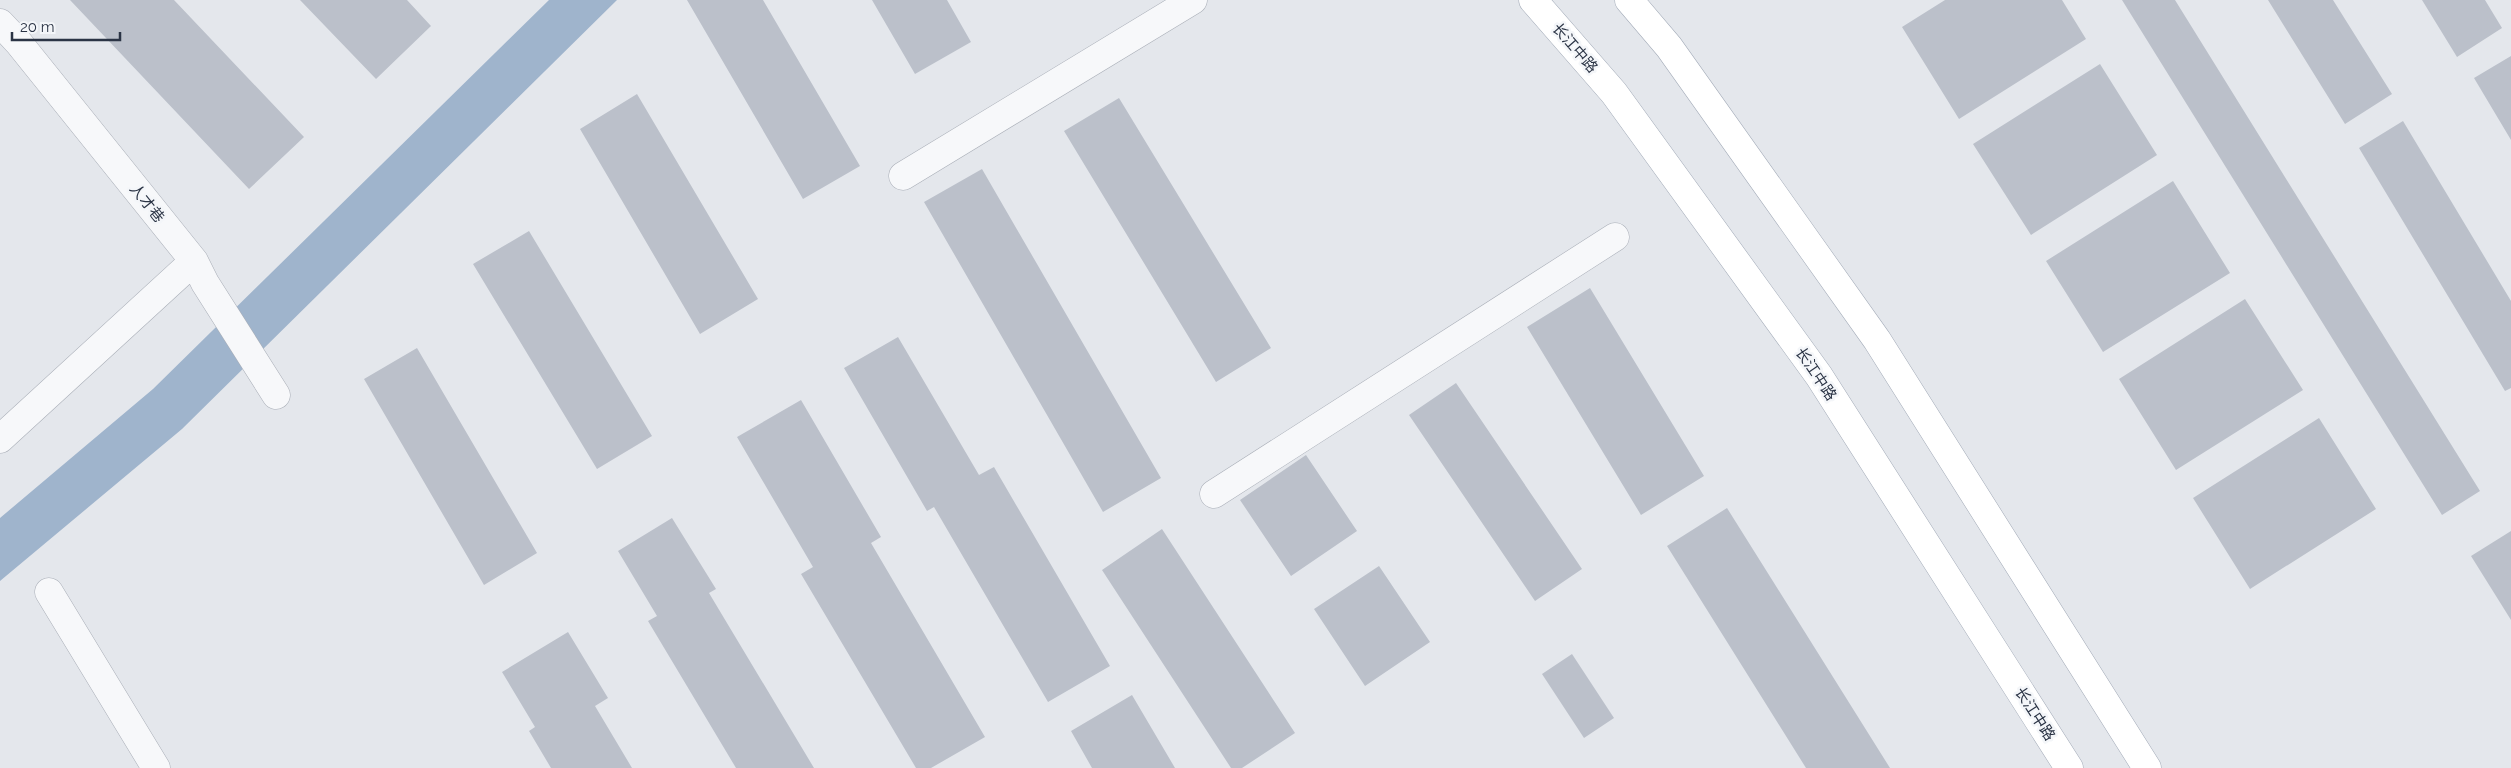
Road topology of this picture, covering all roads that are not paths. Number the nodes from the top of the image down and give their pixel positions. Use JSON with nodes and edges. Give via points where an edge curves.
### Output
{"nodes":[{"id":1,"x":1193,"y":0,"type":"edge"},
{"id":2,"x":1533,"y":0,"type":"edge"},
{"id":3,"x":1629,"y":0,"type":"edge"},
{"id":4,"x":0,"y":23,"type":"edge"},
{"id":5,"x":903,"y":176,"type":"dead end"},
{"id":6,"x":1615,"y":237,"type":"dead end"},
{"id":7,"x":200,"y":272,"type":"junction"},
{"id":8,"x":271,"y":388,"type":"dead end"},
{"id":9,"x":0,"y":439,"type":"edge"},
{"id":10,"x":1214,"y":494,"type":"dead end"},
{"id":11,"x":49,"y":592,"type":"dead end"},
{"id":12,"x":156,"y":768,"type":"edge"},
{"id":13,"x":2069,"y":768,"type":"edge"},
{"id":14,"x":2147,"y":768,"type":"edge"}],
"edges":[{"from":1,"to":5,"type":"street"},
{"from":2,"to":13,"type":"main road","name":"长江中路","via":[[1614,93],[1819,376]]},
{"from":3,"to":14,"type":"main road","via":[[1669,46],[1877,340]]},
{"from":4,"to":7,"type":"street","name":"人才巷"},
{"from":6,"to":10,"type":"street"},
{"from":7,"to":8,"type":"street","name":"人才巷"},
{"from":7,"to":9,"type":"street"},
{"from":11,"to":12,"type":"street"}]}
